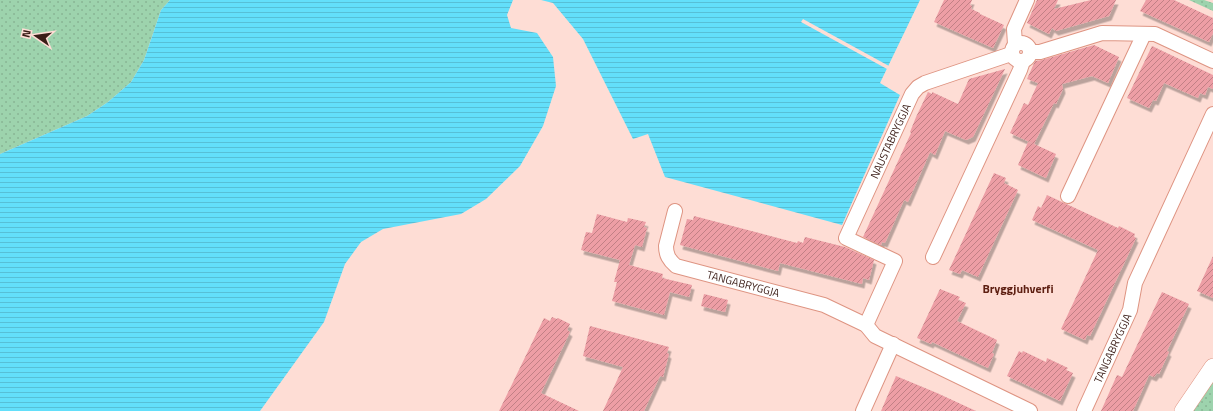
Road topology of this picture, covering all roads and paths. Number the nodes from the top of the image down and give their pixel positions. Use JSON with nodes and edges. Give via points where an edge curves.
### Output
{"nodes":[{"id":1,"x":1027,"y":0,"type":"edge"},
{"id":2,"x":1144,"y":34,"type":"junction"},
{"id":3,"x":1020,"y":53,"type":"junction"},
{"id":4,"x":1213,"y":61,"type":"edge"},
{"id":5,"x":1213,"y":114,"type":"edge"},
{"id":6,"x":1068,"y":196,"type":"dead end"},
{"id":7,"x":674,"y":211,"type":"dead end"},
{"id":8,"x":933,"y":256,"type":"dead end"},
{"id":9,"x":866,"y":326,"type":"junction"},
{"id":10,"x":893,"y":344,"type":"junction"},
{"id":11,"x":1213,"y":367,"type":"edge"},
{"id":12,"x":863,"y":411,"type":"edge"},
{"id":13,"x":1030,"y":411,"type":"edge"},
{"id":14,"x":1084,"y":411,"type":"edge"},
{"id":15,"x":1183,"y":411,"type":"edge"}],
"edges":[{"from":1,"to":3,"type":"street","via":[[1014,29]]},
{"from":2,"to":3,"type":"street","name":"NAUSTABRYGGJA","via":[[1102,33],[1040,52]]},
{"from":2,"to":4,"type":"street","name":"NAUSTABRYGGJA","via":[[1155,34]]},
{"from":2,"to":6,"type":"street"},
{"from":3,"to":8,"type":"street","via":[[1020,70]]},
{"from":3,"to":9,"type":"street","name":"NAUSTABRYGGJA","via":[[925,83],[912,94],[846,238],[895,262]]},
{"from":5,"to":14,"type":"street","name":"TANGABRYGGJA","via":[[1135,283],[1130,310]]},
{"from":7,"to":9,"type":"street","name":"TANGABRYGGJA","via":[[666,252],[676,266],[824,305]]},
{"from":9,"to":10,"type":"street","name":"TANGABRYGGJA","via":[[875,336]]},
{"from":10,"to":12,"type":"street"},
{"from":10,"to":13,"type":"street","name":"TANGABRYGGJA"},
{"from":11,"to":15,"type":"street"}]}
